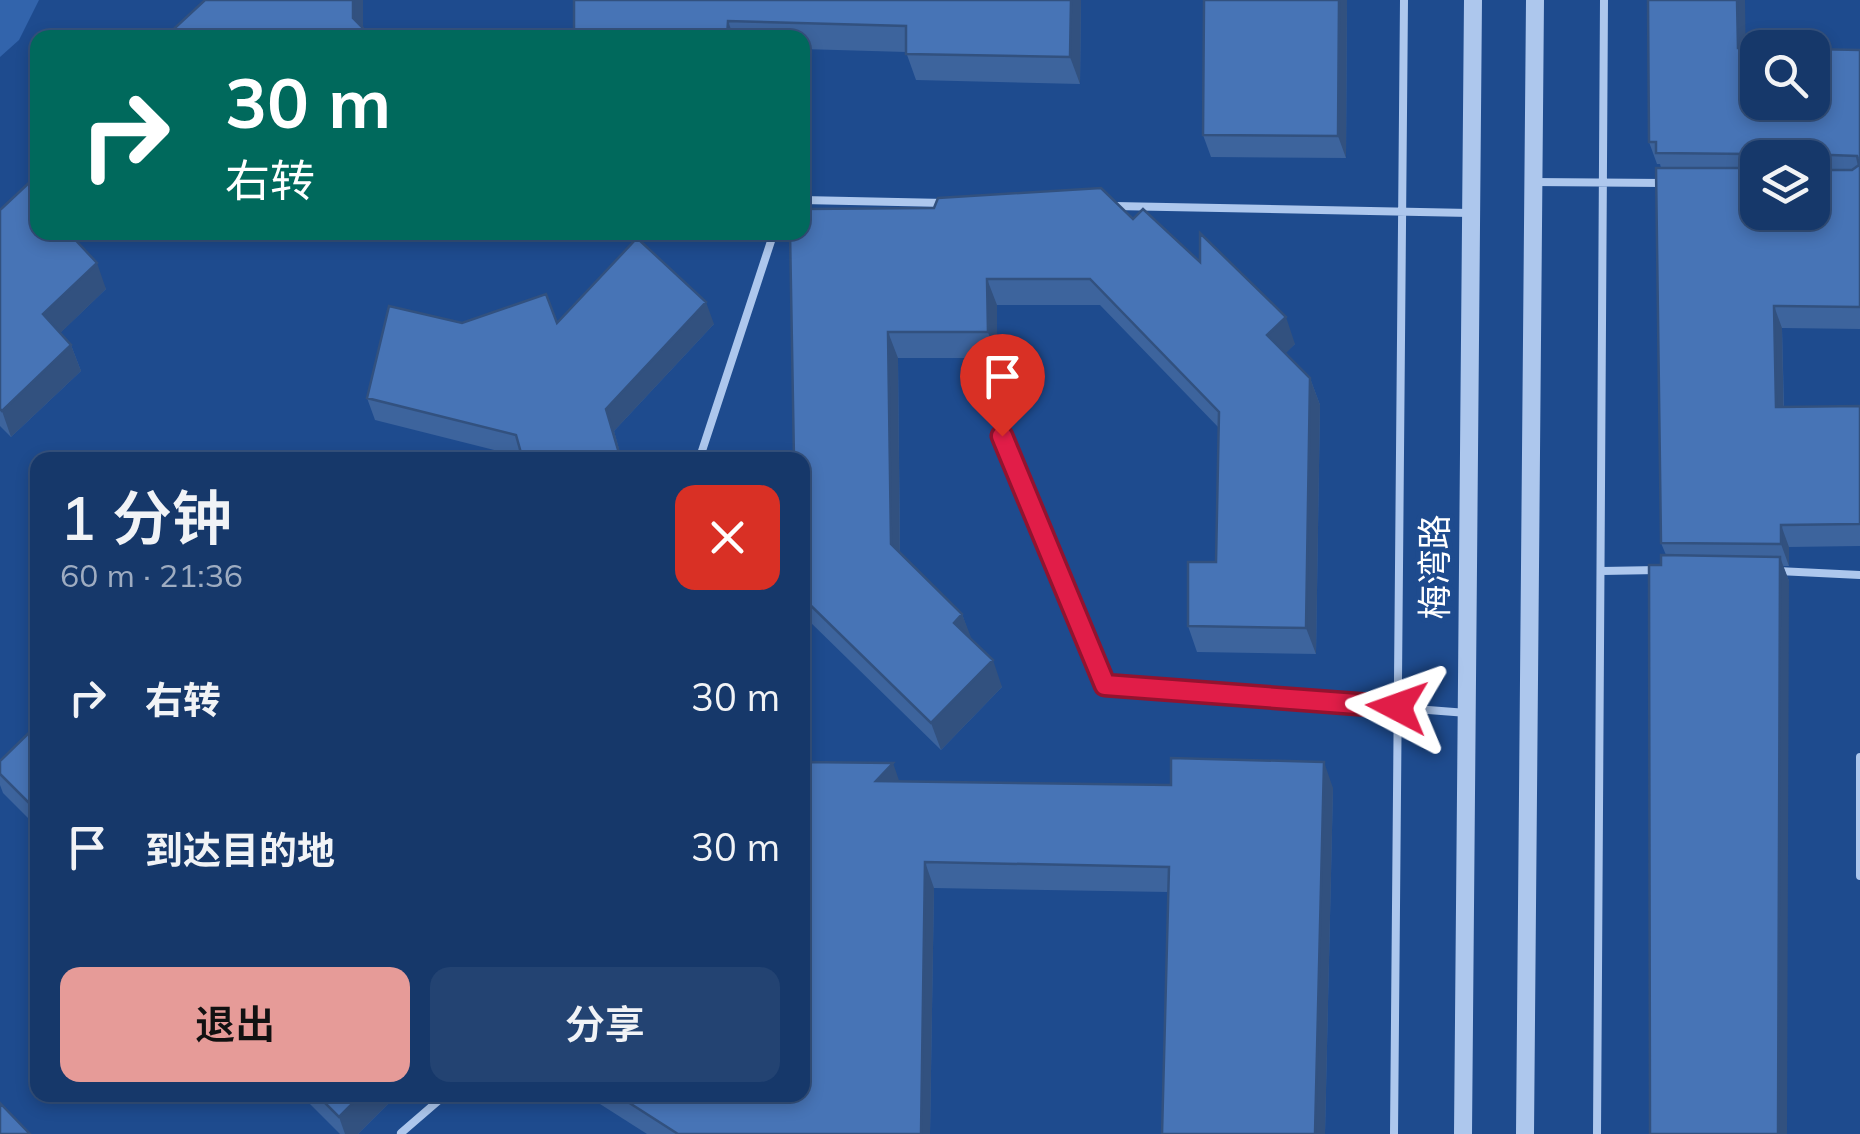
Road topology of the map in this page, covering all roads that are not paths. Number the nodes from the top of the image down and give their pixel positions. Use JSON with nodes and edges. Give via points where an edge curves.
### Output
{"nodes":[{"id":1,"x":1404,"y":0,"type":"edge"},
{"id":2,"x":1473,"y":0,"type":"edge"},
{"id":3,"x":1535,"y":0,"type":"edge"},
{"id":4,"x":1604,"y":0,"type":"edge"},
{"id":5,"x":1533,"y":182,"type":"junction"},
{"id":6,"x":1682,"y":183,"type":"edge"},
{"id":7,"x":1603,"y":184,"type":"junction"},
{"id":8,"x":810,"y":200,"type":"edge"},
{"id":9,"x":959,"y":203,"type":"edge"},
{"id":10,"x":1096,"y":206,"type":"edge"},
{"id":11,"x":1400,"y":212,"type":"junction"},
{"id":12,"x":1470,"y":213,"type":"junction"},
{"id":13,"x":771,"y":240,"type":"edge"},
{"id":14,"x":1002,"y":436,"type":"dead end"},
{"id":15,"x":702,"y":452,"type":"edge"},
{"id":16,"x":1668,"y":570,"type":"edge"},
{"id":17,"x":1602,"y":571,"type":"junction"},
{"id":18,"x":1767,"y":571,"type":"edge"},
{"id":19,"x":1860,"y":575,"type":"edge"},
{"id":20,"x":1397,"y":707,"type":"junction"},
{"id":21,"x":1467,"y":713,"type":"junction"},
{"id":22,"x":1860,"y":757,"type":"edge"},
{"id":23,"x":1860,"y":876,"type":"edge"},
{"id":24,"x":437,"y":1102,"type":"edge"},
{"id":25,"x":401,"y":1133,"type":"edge"},
{"id":26,"x":1394,"y":1134,"type":"edge"},
{"id":27,"x":1463,"y":1134,"type":"edge"},
{"id":28,"x":1524,"y":1134,"type":"edge"},
{"id":29,"x":1597,"y":1134,"type":"edge"}],
"edges":[{"from":1,"to":11,"type":"lane"},
{"from":2,"to":12,"type":"street","name":"梅湾路"},
{"from":3,"to":5,"type":"street"},
{"from":4,"to":7,"type":"lane"},
{"from":5,"to":7,"type":"lane"},
{"from":5,"to":28,"type":"street"},
{"from":6,"to":7,"type":"lane"},
{"from":7,"to":17,"type":"lane"},
{"from":8,"to":9,"type":"lane"},
{"from":10,"to":11,"type":"lane"},
{"from":11,"to":12,"type":"lane"},
{"from":11,"to":20,"type":"lane"},
{"from":12,"to":21,"type":"street","name":"梅湾路"},
{"from":13,"to":15,"type":"lane"},
{"from":14,"to":20,"type":"lane","via":[[1105,685]]},
{"from":16,"to":17,"type":"lane"},
{"from":17,"to":29,"type":"lane"},
{"from":18,"to":19,"type":"lane"},
{"from":20,"to":21,"type":"lane"},
{"from":20,"to":26,"type":"lane"},
{"from":21,"to":27,"type":"street","name":"梅湾路"},
{"from":22,"to":23,"type":"lane"},
{"from":24,"to":25,"type":"lane"}]}
